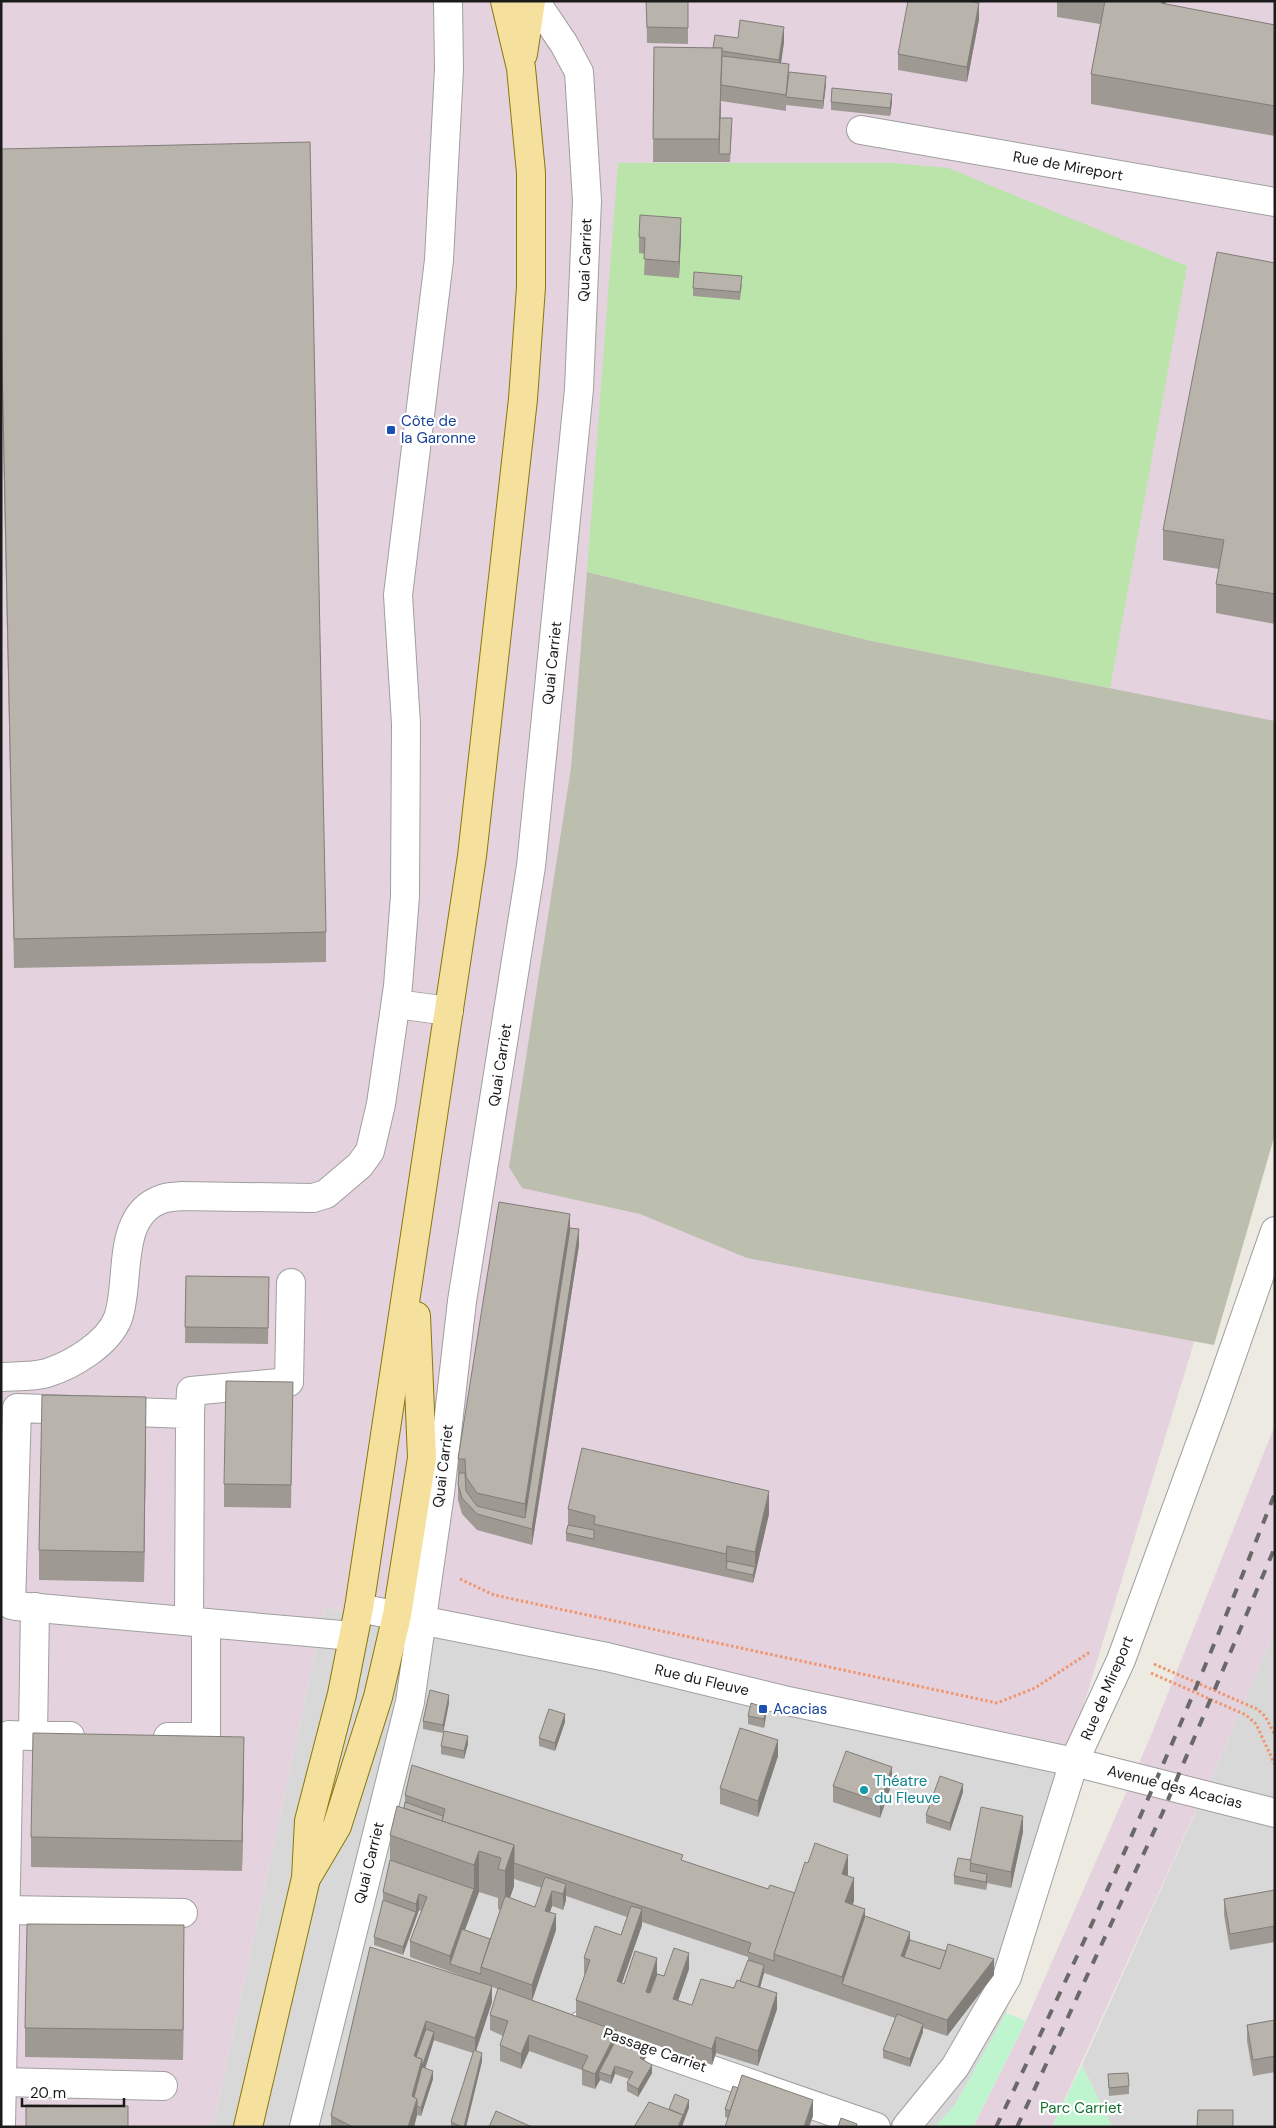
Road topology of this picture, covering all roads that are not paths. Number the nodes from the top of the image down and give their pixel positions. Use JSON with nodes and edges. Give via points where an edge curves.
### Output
{"nodes":[{"id":1,"x":448,"y":1,"type":"edge"},
{"id":2,"x":505,"y":1,"type":"edge"},
{"id":3,"x":531,"y":1,"type":"edge"},
{"id":4,"x":535,"y":1,"type":"edge"},
{"id":5,"x":521,"y":68,"type":"junction"},
{"id":6,"x":862,"y":130,"type":"dead end"},
{"id":7,"x":1275,"y":202,"type":"edge"},
{"id":8,"x":396,"y":1004,"type":"junction"},
{"id":9,"x":449,"y":1011,"type":"junction"},
{"id":10,"x":1275,"y":1231,"type":"edge"},
{"id":11,"x":414,"y":1250,"type":"junction"},
{"id":12,"x":290,"y":1283,"type":"dead end"},
{"id":13,"x":1,"y":1376,"type":"edge"},
{"id":14,"x":190,"y":1414,"type":"junction"},
{"id":15,"x":16,"y":1606,"type":"edge"},
{"id":16,"x":359,"y":1608,"type":"junction"},
{"id":17,"x":409,"y":1619,"type":"junction"},
{"id":18,"x":198,"y":1622,"type":"junction"},
{"id":19,"x":353,"y":1636,"type":"junction"},
{"id":20,"x":33,"y":1736,"type":"junction"},
{"id":21,"x":90,"y":1736,"type":"edge"},
{"id":22,"x":138,"y":1736,"type":"edge"},
{"id":23,"x":1074,"y":1762,"type":"junction"},
{"id":24,"x":1275,"y":1813,"type":"edge"},
{"id":25,"x":306,"y":1878,"type":"junction"},
{"id":26,"x":5,"y":1910,"type":"junction"},
{"id":27,"x":183,"y":1913,"type":"dead end"},
{"id":28,"x":349,"y":1944,"type":"junction"},
{"id":29,"x":377,"y":1954,"type":"edge"},
{"id":30,"x":556,"y":2016,"type":"edge"},
{"id":31,"x":2,"y":2082,"type":"edge"},
{"id":32,"x":163,"y":2086,"type":"dead end"},
{"id":33,"x":1,"y":2126,"type":"edge"},
{"id":34,"x":248,"y":2127,"type":"edge"},
{"id":35,"x":304,"y":2127,"type":"edge"},
{"id":36,"x":876,"y":2127,"type":"edge"},
{"id":37,"x":906,"y":2127,"type":"edge"}],
"edges":[{"from":1,"to":8,"type":"street","via":[[449,69],[439,260],[398,595],[406,724],[405,877]]},
{"from":2,"to":5,"type":"main road","name":"Quai Carriet"},
{"from":3,"to":5,"type":"main road","name":"Quai Carriet"},
{"from":4,"to":17,"type":"street","name":"Quai Carriet","via":[[579,72],[587,201],[580,389],[531,866],[462,1301],[428,1572]]},
{"from":5,"to":9,"type":"main road","name":"Quai Carriet","via":[[531,173],[531,287],[523,398],[472,856]]},
{"from":6,"to":7,"type":"street","name":"Rue de Mireport"},
{"from":8,"to":9,"type":"street"},
{"from":8,"to":13,"type":"street","via":[[376,1134],[360,1165],[326,1194],[313,1198],[181,1196],[162,1199],[148,1207],[139,1216],[131,1235],[123,1298],[110,1332],[66,1365],[45,1374]]},
{"from":9,"to":11,"type":"main road","name":"Quai Carriet"},
{"from":10,"to":23,"type":"street","name":"Rue de Mireport","via":[[1121,1660]]},
{"from":11,"to":16,"type":"main road","name":"Quai Carriet"},
{"from":11,"to":17,"type":"main road","name":"Quai Carriet","via":[[422,1458]]},
{"from":12,"to":14,"type":"street","via":[[289,1382],[191,1391]]},
{"from":14,"to":15,"type":"street","via":[[17,1408]]},
{"from":14,"to":18,"type":"street"},
{"from":15,"to":18,"type":"street"},
{"from":15,"to":20,"type":"street"},
{"from":16,"to":17,"type":"street","name":"Rue du Fleuve"},
{"from":16,"to":19,"type":"main road","name":"Quai Carriet"},
{"from":17,"to":23,"type":"street","name":"Rue du Fleuve","via":[[607,1657],[788,1701]]},
{"from":17,"to":25,"type":"main road","name":"Quai Carriet","via":[[378,1697],[337,1826]]},
{"from":17,"to":28,"type":"street","name":"Quai Carriet","via":[[410,1702]]},
{"from":18,"to":19,"type":"street"},
{"from":18,"to":22,"type":"street","via":[[206,1737]]},
{"from":19,"to":25,"type":"main road","name":"Quai Carriet","via":[[342,1694],[309,1821]]},
{"from":20,"to":21,"type":"street"},
{"from":20,"to":26,"type":"street","via":[[8,1735]]},
{"from":23,"to":24,"type":"street","name":"Avenue des Acacias"},
{"from":23,"to":37,"type":"street","name":"Rue de Mireport","via":[[1007,1977],[955,2067]]},
{"from":25,"to":34,"type":"main road","name":"Quai Carriet"},
{"from":26,"to":27,"type":"street"},
{"from":26,"to":31,"type":"street"},
{"from":28,"to":29,"type":"street"},
{"from":28,"to":35,"type":"street","name":"Quai Carriet"},
{"from":30,"to":36,"type":"street","name":"Passage Carriet"},
{"from":31,"to":32,"type":"street"},
{"from":31,"to":33,"type":"street"}]}
